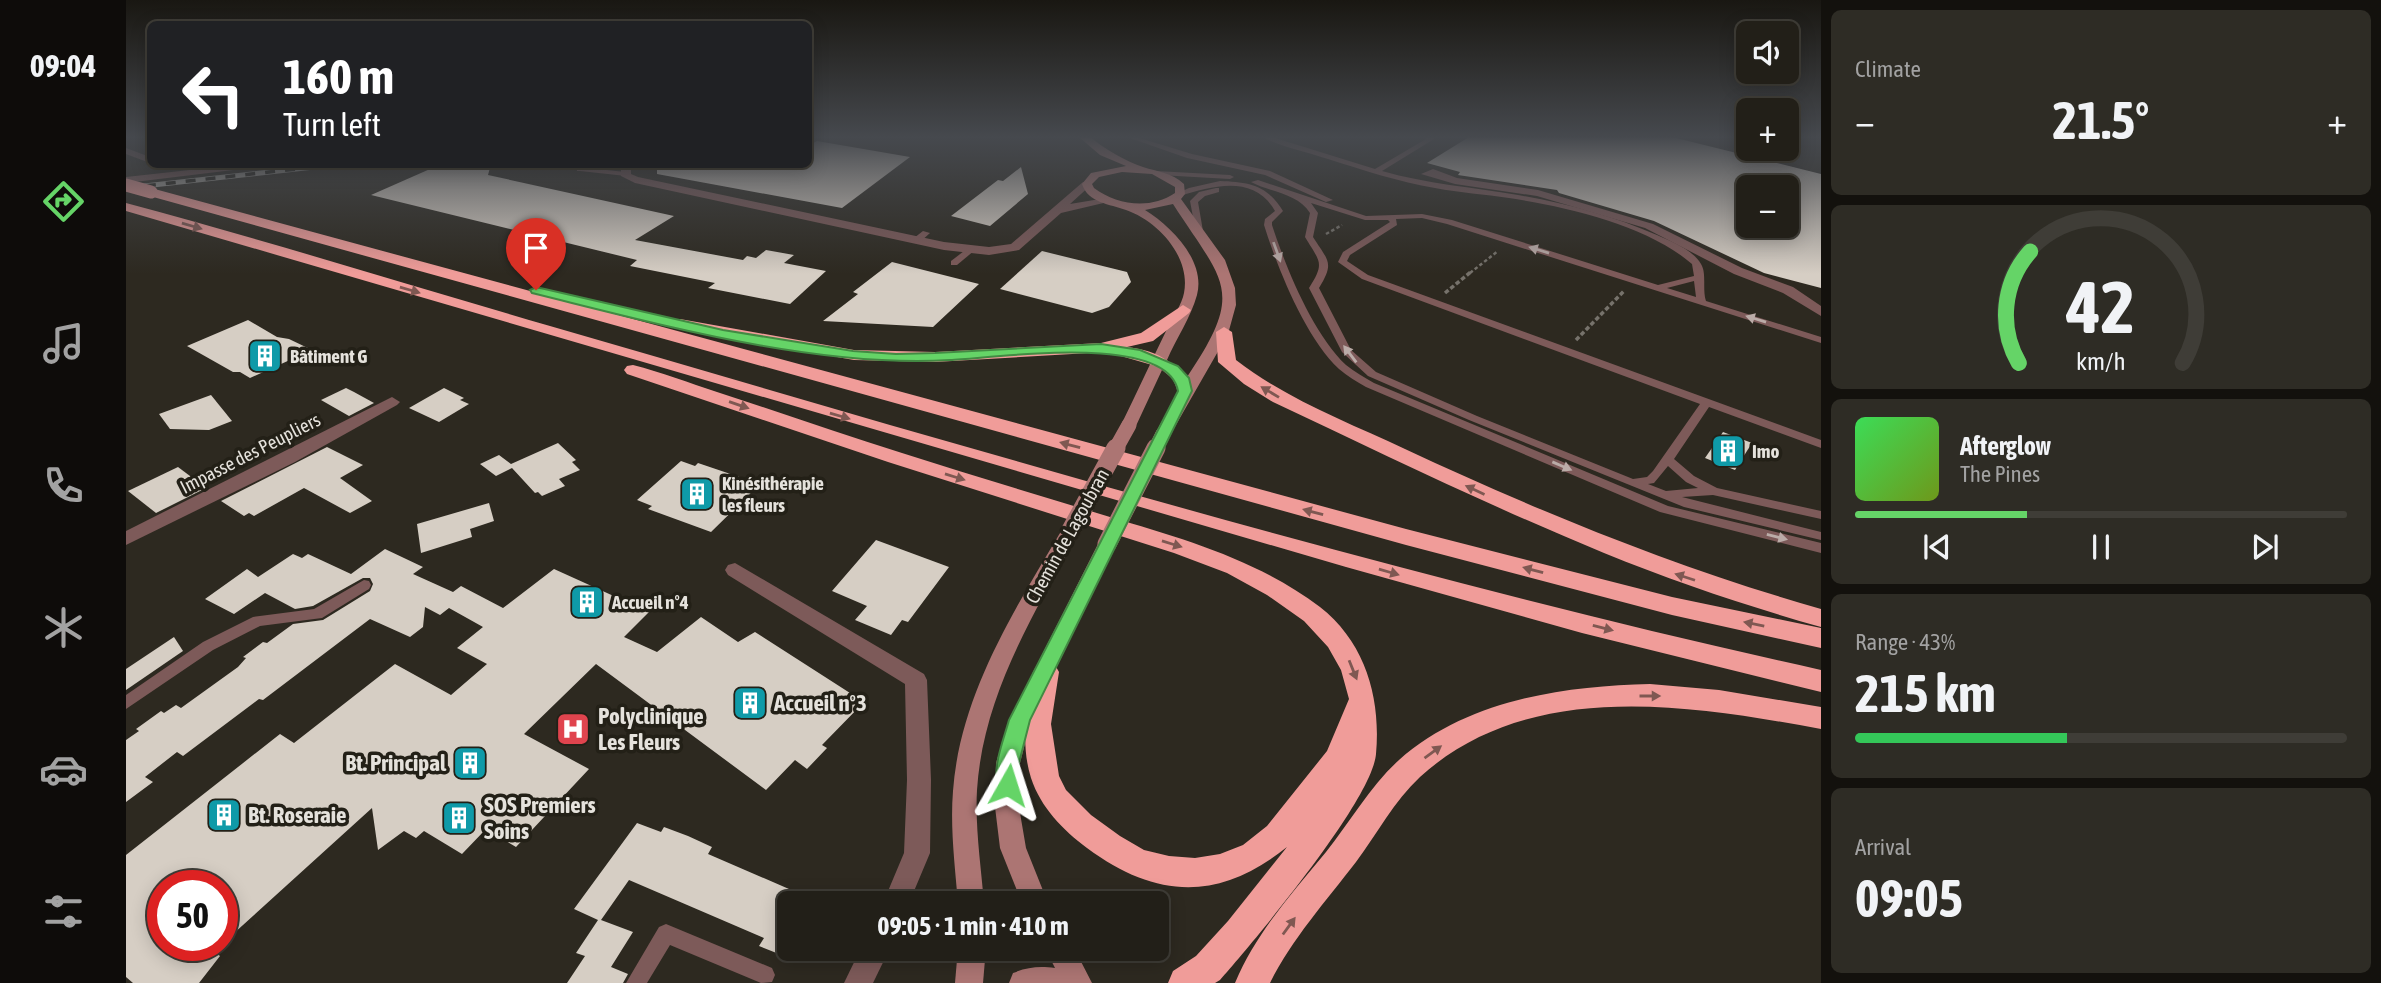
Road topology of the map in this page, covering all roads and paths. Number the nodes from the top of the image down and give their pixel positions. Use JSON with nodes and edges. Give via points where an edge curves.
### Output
{"nodes":[{"id":1,"x":126,"y":183,"type":"edge"},
{"id":2,"x":163,"y":183,"type":"edge"},
{"id":3,"x":649,"y":183,"type":"edge"},
{"id":4,"x":1087,"y":183,"type":"edge"},
{"id":5,"x":1090,"y":183,"type":"edge"},
{"id":6,"x":1177,"y":183,"type":"edge"},
{"id":7,"x":1255,"y":183,"type":"edge"},
{"id":8,"x":1291,"y":183,"type":"edge"},
{"id":9,"x":1424,"y":183,"type":"edge"},
{"id":10,"x":1468,"y":183,"type":"edge"},
{"id":11,"x":156,"y":184,"type":"junction"},
{"id":12,"x":1286,"y":192,"type":"junction"},
{"id":13,"x":1177,"y":196,"type":"junction"},
{"id":14,"x":1267,"y":196,"type":"junction"},
{"id":15,"x":1106,"y":201,"type":"junction"},
{"id":16,"x":1129,"y":206,"type":"junction"},
{"id":17,"x":126,"y":207,"type":"edge"},
{"id":18,"x":1058,"y":210,"type":"junction"},
{"id":19,"x":1422,"y":216,"type":"junction"},
{"id":20,"x":1392,"y":219,"type":"junction"},
{"id":21,"x":1199,"y":231,"type":"junction"},
{"id":22,"x":1510,"y":241,"type":"junction"},
{"id":23,"x":971,"y":250,"type":"junction"},
{"id":24,"x":379,"y":255,"type":"junction"},
{"id":25,"x":954,"y":263,"type":"dead end"},
{"id":26,"x":1365,"y":277,"type":"joint"},
{"id":27,"x":1697,"y":278,"type":"junction"},
{"id":28,"x":1634,"y":281,"type":"junction"},
{"id":29,"x":1656,"y":288,"type":"junction"},
{"id":30,"x":1433,"y":302,"type":"junction"},
{"id":31,"x":1702,"y":302,"type":"junction"},
{"id":32,"x":468,"y":306,"type":"junction"},
{"id":33,"x":1183,"y":310,"type":"junction"},
{"id":34,"x":1821,"y":312,"type":"edge"},
{"id":35,"x":1224,"y":332,"type":"junction"},
{"id":36,"x":1821,"y":340,"type":"edge"},
{"id":37,"x":1101,"y":348,"type":"junction"},
{"id":38,"x":1573,"y":354,"type":"junction"},
{"id":39,"x":1159,"y":362,"type":"junction"},
{"id":40,"x":1185,"y":391,"type":"junction"},
{"id":41,"x":392,"y":402,"type":"dead end"},
{"id":42,"x":1706,"y":402,"type":"junction"},
{"id":43,"x":1821,"y":444,"type":"edge"},
{"id":44,"x":1667,"y":459,"type":"junction"},
{"id":45,"x":1630,"y":482,"type":"junction"},
{"id":46,"x":1713,"y":491,"type":"junction"},
{"id":47,"x":1658,"y":493,"type":"junction"},
{"id":48,"x":1821,"y":515,"type":"edge"},
{"id":49,"x":1821,"y":536,"type":"edge"},
{"id":50,"x":126,"y":539,"type":"edge"},
{"id":51,"x":1821,"y":548,"type":"edge"},
{"id":52,"x":735,"y":570,"type":"dead end"},
{"id":53,"x":365,"y":585,"type":"dead end"},
{"id":54,"x":1821,"y":618,"type":"edge"},
{"id":55,"x":1821,"y":638,"type":"edge"},
{"id":56,"x":1046,"y":672,"type":"junction"},
{"id":57,"x":1821,"y":681,"type":"edge"},
{"id":58,"x":1362,"y":699,"type":"junction"},
{"id":59,"x":126,"y":703,"type":"edge"},
{"id":60,"x":1821,"y":718,"type":"edge"},
{"id":61,"x":901,"y":891,"type":"edge"},
{"id":62,"x":970,"y":891,"type":"edge"},
{"id":63,"x":1030,"y":891,"type":"edge"},
{"id":64,"x":869,"y":961,"type":"edge"},
{"id":65,"x":971,"y":961,"type":"edge"},
{"id":66,"x":1066,"y":961,"type":"edge"},
{"id":67,"x":765,"y":975,"type":"dead end"},
{"id":68,"x":636,"y":983,"type":"edge"},
{"id":69,"x":858,"y":983,"type":"edge"},
{"id":70,"x":969,"y":983,"type":"edge"},
{"id":71,"x":1023,"y":983,"type":"edge"},
{"id":72,"x":1061,"y":983,"type":"edge"},
{"id":73,"x":1078,"y":983,"type":"edge"},
{"id":74,"x":1185,"y":983,"type":"edge"},
{"id":75,"x":1251,"y":983,"type":"edge"}],
"edges":[{"from":1,"to":11,"type":"highway","bridge":true},
{"from":2,"to":11,"type":"street"},
{"from":3,"to":23,"type":"street"},
{"from":4,"to":18,"type":"street"},
{"from":5,"to":15,"type":"main road","via":[[1088,190]]},
{"from":6,"to":13,"type":"main road","name":"Chemin de Lagoubran"},
{"from":7,"to":12,"type":"lane"},
{"from":8,"to":19,"type":"lane","via":[[1351,207]]},
{"from":9,"to":27,"type":"lane","via":[[1521,197],[1624,225],[1683,253],[1697,264]]},
{"from":10,"to":34,"type":"street","via":[[1538,193],[1649,226],[1738,271],[1788,290]]},
{"from":11,"to":24,"type":"highway"},
{"from":12,"to":20,"type":"lane","via":[[1348,214]]},
{"from":45,"to":12,"type":"lane","one_way":true,"via":[[1393,385],[1358,364],[1347,352],[1314,288],[1324,272],[1324,262],[1309,237],[1312,209]]},
{"from":13,"to":14,"type":"lane","via":[[1205,184],[1249,187]]},
{"from":13,"to":16,"type":"main road","via":[[1161,204]]},
{"from":13,"to":21,"type":"main road","name":"Chemin de Lagoubran"},
{"from":14,"to":21,"type":"lane","via":[[1232,189],[1202,194],[1194,201]]},
{"from":14,"to":51,"type":"lane","one_way":true,"via":[[1279,211],[1268,225],[1281,265],[1336,361],[1351,374],[1664,509]]},
{"from":15,"to":16,"type":"main road"},
{"from":15,"to":18,"type":"street"},
{"from":16,"to":33,"type":"main road","name":"Chemin de Lagoubran","via":[[1162,224],[1180,246],[1191,276],[1191,293]]},
{"from":17,"to":32,"type":"highway","one_way":true},
{"from":18,"to":23,"type":"street","via":[[1015,247]]},
{"from":19,"to":20,"type":"lane"},
{"from":19,"to":22,"type":"lane"},
{"from":20,"to":26,"type":"lane","via":[[1394,223],[1343,259]]},
{"from":21,"to":35,"type":"main road","name":"Chemin de Lagoubran","via":[[1227,284],[1230,312]]},
{"from":28,"to":22,"type":"lane","one_way":true},
{"from":22,"to":30,"type":"path"},
{"from":23,"to":25,"type":"lane"},
{"from":24,"to":37,"type":"highway","via":[[723,334],[853,355],[935,357]]},
{"from":55,"to":24,"type":"highway","one_way":true,"via":[[1672,606],[1406,537]]},
{"from":26,"to":30,"type":"lane"},
{"from":27,"to":29,"type":"lane"},
{"from":27,"to":31,"type":"lane","via":[[1696,291]]},
{"from":28,"to":29,"type":"lane"},
{"from":28,"to":38,"type":"path","via":[[1570,346]]},
{"from":29,"to":31,"type":"lane"},
{"from":30,"to":38,"type":"lane"},
{"from":36,"to":31,"type":"lane","one_way":true},
{"from":32,"to":57,"type":"highway","one_way":true,"via":[[1418,580]]},
{"from":32,"to":58,"type":"highway","one_way":true,"via":[[559,347],[1234,567],[1313,615],[1354,669]]},
{"from":33,"to":37,"type":"highway","via":[[1147,337]]},
{"from":33,"to":39,"type":"main road","name":"Chemin de Lagoubran"},
{"from":35,"to":40,"type":"main road","name":"Chemin de Lagoubran"},
{"from":54,"to":35,"type":"highway","one_way":true,"via":[[1678,575],[1613,550],[1280,398],[1227,362]]},
{"from":37,"to":39,"type":"highway"},
{"from":38,"to":42,"type":"lane"},
{"from":39,"to":40,"type":"main road","via":[[1182,378]]},
{"from":39,"to":62,"type":"main road","name":"Chemin de Lagoubran","bridge":true,"via":[[1021,619],[981,712],[965,789]]},
{"from":40,"to":56,"type":"main road","name":"Chemin de Lagoubran","bridge":true},
{"from":41,"to":50,"type":"street","name":"Impasse des Peupliers"},
{"from":42,"to":43,"type":"lane"},
{"from":42,"to":44,"type":"lane"},
{"from":44,"to":45,"type":"lane","via":[[1650,480]]},
{"from":44,"to":46,"type":"lane"},
{"from":45,"to":47,"type":"lane"},
{"from":46,"to":47,"type":"lane"},
{"from":46,"to":48,"type":"lane"},
{"from":47,"to":49,"type":"lane"},
{"from":52,"to":61,"type":"street","via":[[916,680],[917,853]]},
{"from":53,"to":59,"type":"lane","via":[[317,614],[258,621],[208,646]]},
{"from":56,"to":58,"type":"highway","via":[[1037,724],[1045,777],[1056,799],[1080,825],[1109,846],[1138,864],[1169,871],[1221,869],[1254,855],[1278,836],[1338,758]]},
{"from":56,"to":63,"type":"main road","name":"Chemin de Lagoubran","via":[[1020,720],[1008,763],[1007,807],[1013,848]]},
{"from":58,"to":74,"type":"highway","via":[[1362,756],[1354,780],[1240,933],[1208,968]]},
{"from":75,"to":60,"type":"highway","one_way":true,"via":[[1310,896],[1409,769],[1457,735],[1503,716],[1564,700],[1625,697],[1682,696]]},
{"from":64,"to":69,"type":"street"},
{"from":65,"to":70,"type":"main road"},
{"from":66,"to":73,"type":"main road"},
{"from":67,"to":68,"type":"lane","via":[[666,934]]},
{"from":71,"to":72,"type":"main road"}]}
